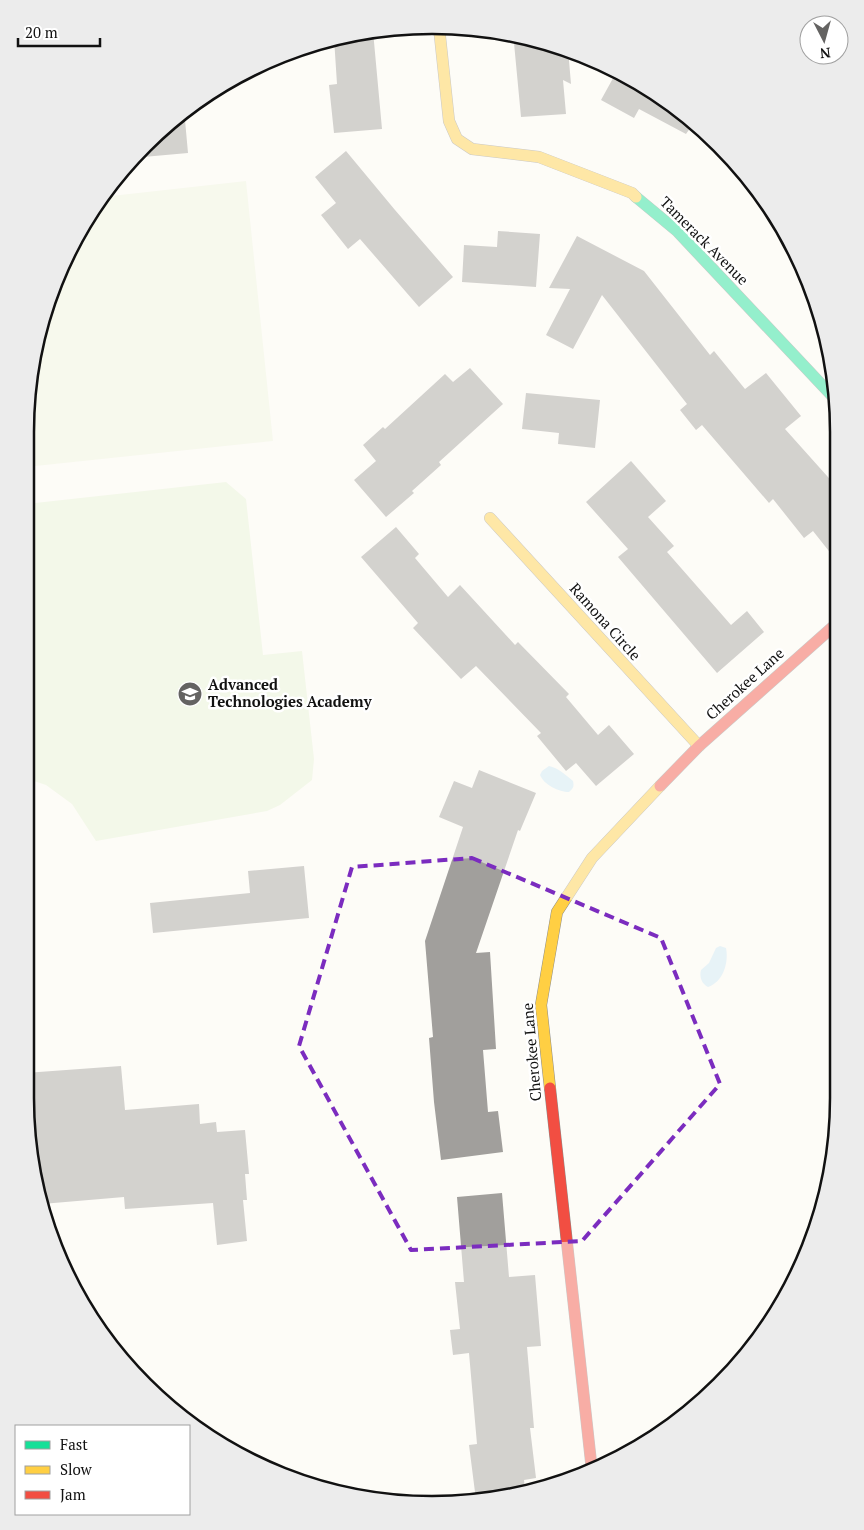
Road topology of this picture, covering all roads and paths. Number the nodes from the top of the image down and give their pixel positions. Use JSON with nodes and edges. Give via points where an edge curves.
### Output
{"nodes":[{"id":1,"x":440,"y":34,"type":"edge"},
{"id":2,"x":828,"y":391,"type":"edge"},
{"id":3,"x":490,"y":518,"type":"dead end"},
{"id":4,"x":830,"y":629,"type":"edge"},
{"id":5,"x":699,"y":746,"type":"junction"},
{"id":6,"x":591,"y":1463,"type":"edge"}],
"edges":[{"from":1,"to":2,"type":"street","name":"Tamerack Avenue","via":[[449,121],[457,139],[472,149],[539,157],[632,193],[677,231]]},
{"from":3,"to":5,"type":"street","name":"Ramona Circle"},
{"from":4,"to":5,"type":"street","name":"Cherokee Lane"},
{"from":5,"to":6,"type":"street","name":"Cherokee Lane","via":[[592,858],[557,912],[540,1004]]}]}
